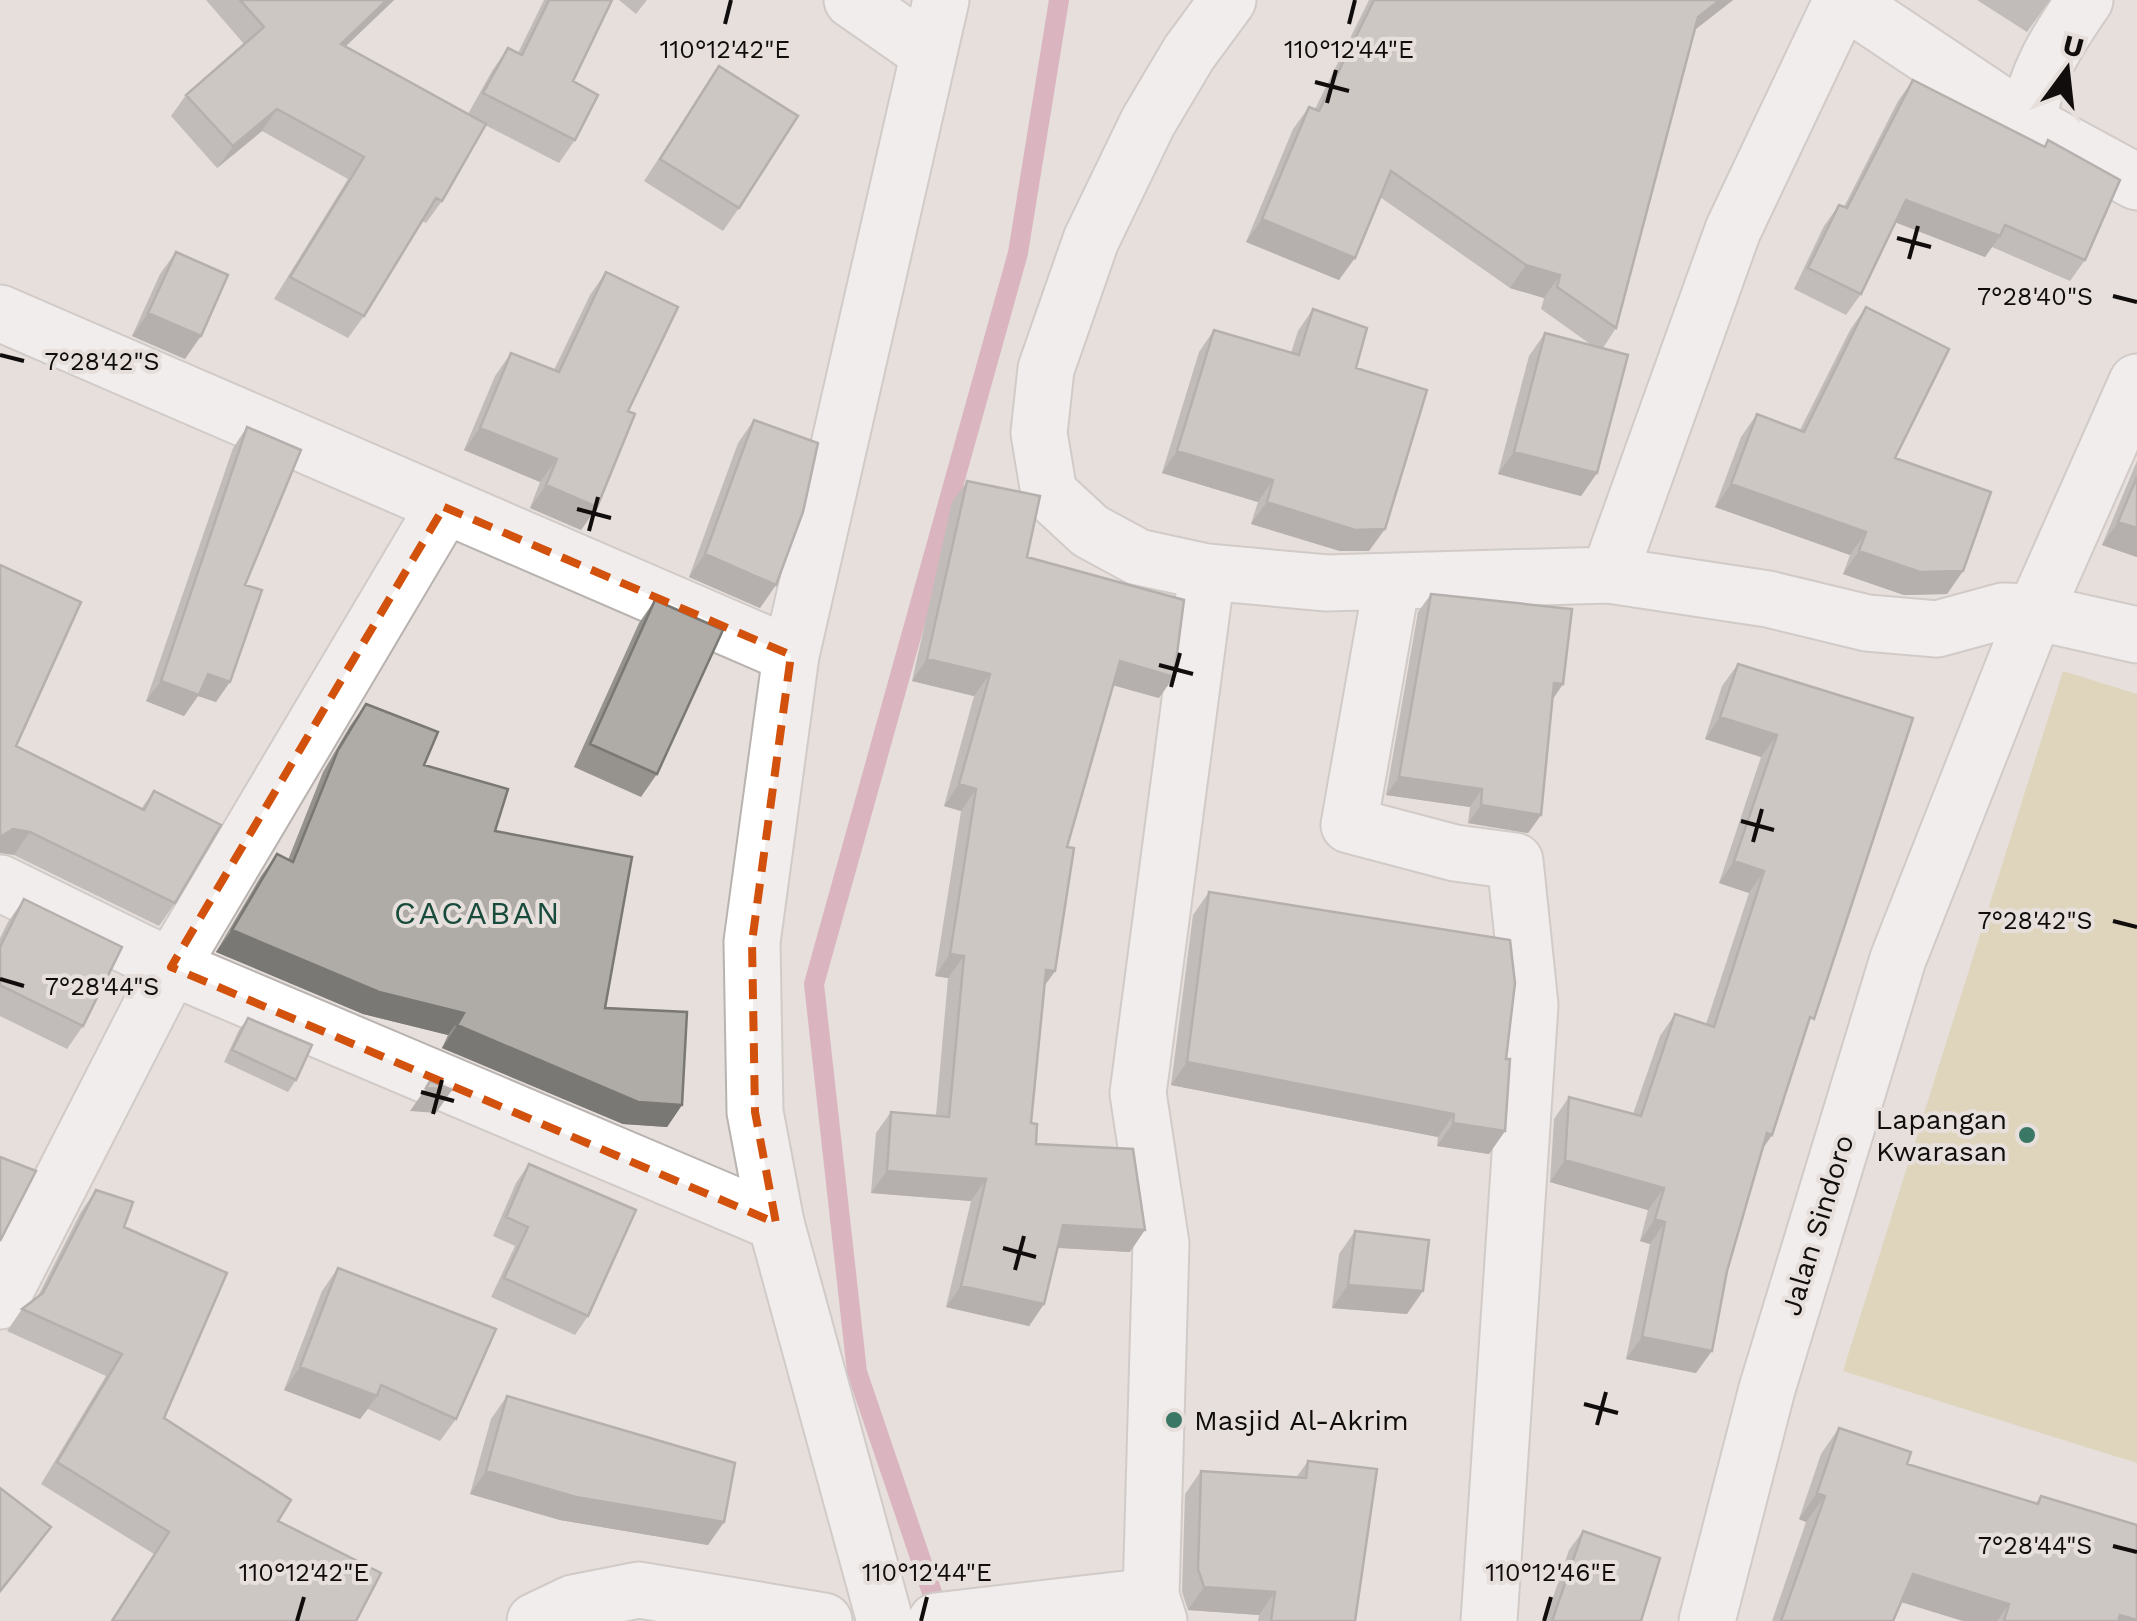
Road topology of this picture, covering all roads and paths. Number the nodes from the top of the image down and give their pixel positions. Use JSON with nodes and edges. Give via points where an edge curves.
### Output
{"nodes":[{"id":1,"x":852,"y":0,"type":"edge"},
{"id":2,"x":941,"y":0,"type":"edge"},
{"id":3,"x":1228,"y":0,"type":"edge"},
{"id":4,"x":1843,"y":0,"type":"edge"},
{"id":5,"x":2085,"y":0,"type":"edge"},
{"id":6,"x":928,"y":53,"type":"junction"},
{"id":7,"x":2028,"y":123,"type":"junction"},
{"id":8,"x":2137,"y":182,"type":"edge"},
{"id":9,"x":0,"y":313,"type":"edge"},
{"id":10,"x":2137,"y":382,"type":"edge"},
{"id":11,"x":444,"y":507,"type":"junction"},
{"id":12,"x":1207,"y":572,"type":"junction"},
{"id":13,"x":1610,"y":575,"type":"junction"},
{"id":14,"x":1392,"y":582,"type":"junction"},
{"id":15,"x":2035,"y":612,"type":"junction"},
{"id":16,"x":2137,"y":635,"type":"edge"},
{"id":17,"x":791,"y":655,"type":"junction"},
{"id":18,"x":0,"y":883,"type":"edge"},
{"id":19,"x":171,"y":967,"type":"junction"},
{"id":20,"x":776,"y":1224,"type":"junction"},
{"id":21,"x":0,"y":1301,"type":"edge"},
{"id":22,"x":1155,"y":1609,"type":"edge"},
{"id":23,"x":950,"y":1620,"type":"edge"},
{"id":24,"x":535,"y":1621,"type":"edge"},
{"id":25,"x":824,"y":1621,"type":"edge"},
{"id":26,"x":885,"y":1621,"type":"edge"},
{"id":27,"x":1489,"y":1621,"type":"edge"},
{"id":28,"x":1707,"y":1621,"type":"edge"}],
"edges":[{"from":1,"to":6,"type":"street"},
{"from":2,"to":6,"type":"street"},
{"from":3,"to":12,"type":"street","via":[[1148,122],[1091,240],[1046,369],[1039,434],[1049,494],[1090,530],[1138,557]]},
{"from":4,"to":7,"type":"street"},
{"from":4,"to":13,"type":"street","via":[[1733,230]]},
{"from":5,"to":7,"type":"street","via":[[2032,91]]},
{"from":6,"to":17,"type":"street"},
{"from":7,"to":8,"type":"street"},
{"from":9,"to":11,"type":"street"},
{"from":10,"to":15,"type":"street","name":"Jalan Sindoro"},
{"from":11,"to":17,"type":"street"},
{"from":11,"to":19,"type":"street"},
{"from":12,"to":14,"type":"street"},
{"from":12,"to":22,"type":"street","via":[[1138,1094],[1160,1244]]},
{"from":13,"to":14,"type":"street"},
{"from":13,"to":15,"type":"street","via":[[1920,628],[2003,611]]},
{"from":14,"to":27,"type":"street","via":[[1350,825],[1515,861],[1530,1005]]},
{"from":15,"to":16,"type":"street"},
{"from":15,"to":28,"type":"street","name":"Jalan Sindoro","via":[[1898,958],[1768,1389]]},
{"from":17,"to":20,"type":"street","via":[[752,942],[755,1112]]},
{"from":18,"to":19,"type":"street"},
{"from":19,"to":20,"type":"street"},
{"from":19,"to":21,"type":"street"},
{"from":20,"to":26,"type":"street"},
{"from":22,"to":23,"type":"street"},
{"from":24,"to":25,"type":"street","via":[[573,1603],[639,1590]]}]}
